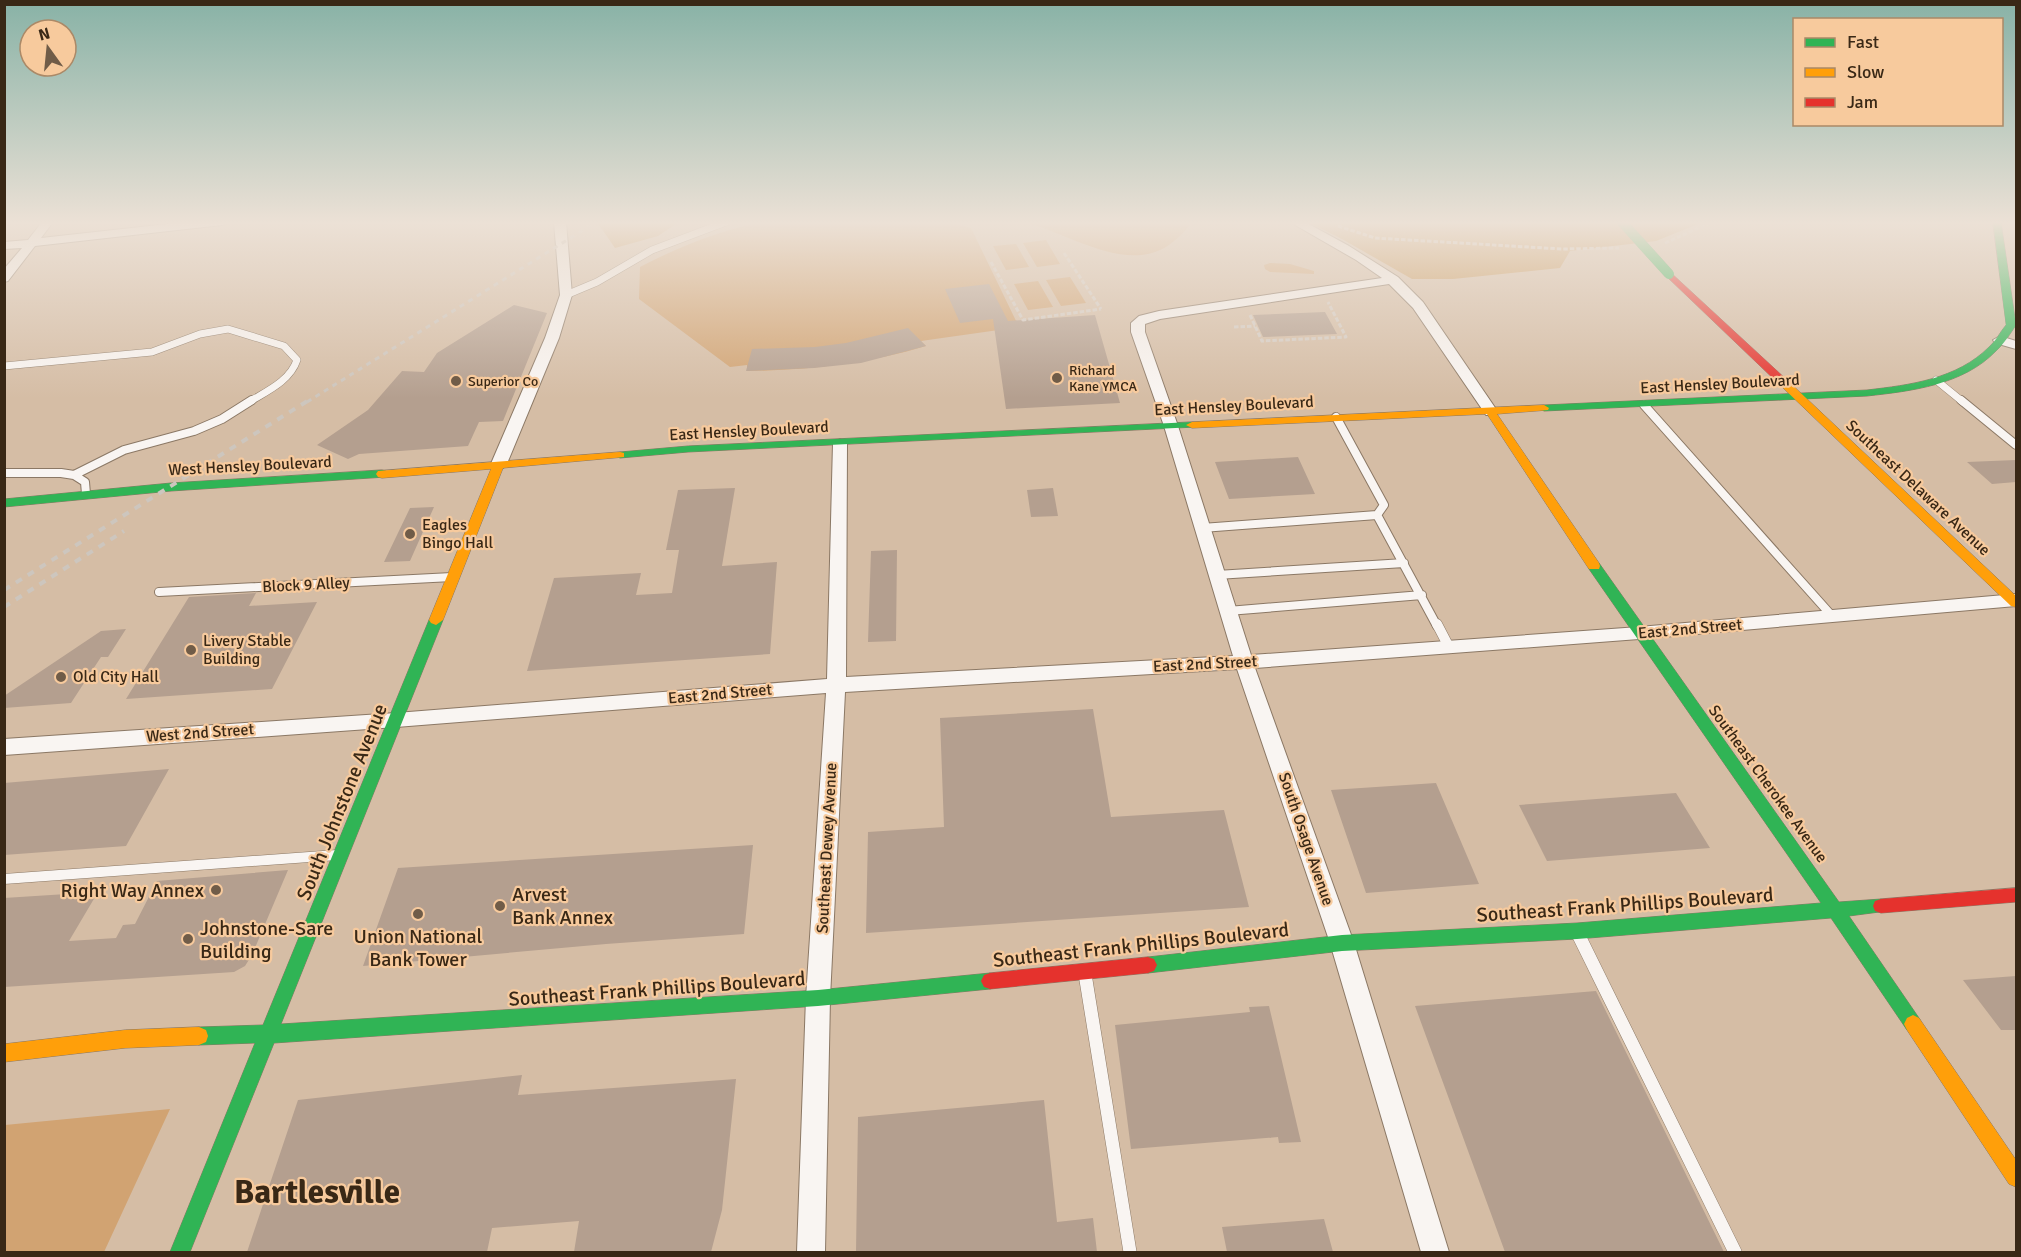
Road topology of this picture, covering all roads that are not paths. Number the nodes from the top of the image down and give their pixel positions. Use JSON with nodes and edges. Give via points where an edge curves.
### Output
{"nodes":[{"id":1,"x":1394,"y":280,"type":"edge"},
{"id":2,"x":565,"y":281,"type":"edge"},
{"id":3,"x":599,"y":281,"type":"edge"},
{"id":4,"x":1390,"y":281,"type":"edge"},
{"id":5,"x":1676,"y":281,"type":"edge"},
{"id":6,"x":2005,"y":281,"type":"edge"},
{"id":7,"x":566,"y":295,"type":"junction"},
{"id":8,"x":2000,"y":340,"type":"junction"},
{"id":9,"x":2016,"y":345,"type":"edge"},
{"id":10,"x":4,"y":366,"type":"edge"},
{"id":11,"x":1936,"y":380,"type":"junction"},
{"id":12,"x":1796,"y":397,"type":"junction"},
{"id":13,"x":1644,"y":405,"type":"junction"},
{"id":14,"x":1491,"y":412,"type":"junction"},
{"id":15,"x":1336,"y":417,"type":"junction"},
{"id":16,"x":1171,"y":426,"type":"junction"},
{"id":17,"x":840,"y":443,"type":"junction"},
{"id":18,"x":2016,"y":445,"type":"edge"},
{"id":19,"x":498,"y":466,"type":"junction"},
{"id":20,"x":4,"y":472,"type":"edge"},
{"id":21,"x":74,"y":475,"type":"junction"},
{"id":22,"x":86,"y":494,"type":"junction"},
{"id":23,"x":4,"y":503,"type":"edge"},
{"id":24,"x":1377,"y":515,"type":"junction"},
{"id":25,"x":1202,"y":528,"type":"junction"},
{"id":26,"x":1404,"y":563,"type":"junction"},
{"id":27,"x":1216,"y":575,"type":"junction"},
{"id":28,"x":453,"y":577,"type":"junction"},
{"id":29,"x":159,"y":592,"type":"dead end"},
{"id":30,"x":1422,"y":595,"type":"junction"},
{"id":31,"x":2016,"y":601,"type":"edge"},
{"id":32,"x":1228,"y":611,"type":"junction"},
{"id":33,"x":1832,"y":616,"type":"junction"},
{"id":34,"x":1640,"y":633,"type":"junction"},
{"id":35,"x":1449,"y":647,"type":"junction"},
{"id":36,"x":1244,"y":662,"type":"junction"},
{"id":37,"x":836,"y":685,"type":"junction"},
{"id":38,"x":396,"y":720,"type":"junction"},
{"id":39,"x":4,"y":747,"type":"edge"},
{"id":40,"x":342,"y":855,"type":"junction"},
{"id":41,"x":4,"y":879,"type":"edge"},
{"id":42,"x":2016,"y":895,"type":"edge"},
{"id":43,"x":1836,"y":908,"type":"junction"},
{"id":44,"x":1577,"y":931,"type":"junction"},
{"id":45,"x":1342,"y":943,"type":"junction"},
{"id":46,"x":1084,"y":972,"type":"junction"},
{"id":47,"x":818,"y":998,"type":"junction"},
{"id":48,"x":269,"y":1034,"type":"junction"},
{"id":49,"x":4,"y":1053,"type":"edge"},
{"id":50,"x":2016,"y":1178,"type":"edge"},
{"id":51,"x":180,"y":1252,"type":"edge"},
{"id":52,"x":811,"y":1252,"type":"edge"},
{"id":53,"x":1130,"y":1252,"type":"edge"},
{"id":54,"x":1435,"y":1252,"type":"edge"},
{"id":55,"x":1735,"y":1252,"type":"edge"}],
"edges":[{"from":1,"to":14,"type":"street","via":[[1418,305]]},
{"from":2,"to":7,"type":"street"},
{"from":3,"to":7,"type":"lane"},
{"from":4,"to":16,"type":"street","name":"South Osage Avenue","via":[[1144,318],[1138,323],[1137,332]]},
{"from":5,"to":12,"type":"main road","name":"Southeast Delaware Avenue","bridge":true},
{"from":6,"to":8,"type":"main road","via":[[2011,325]]},
{"from":7,"to":19,"type":"street"},
{"from":8,"to":9,"type":"street"},
{"from":8,"to":11,"type":"main road","name":"East Hensley Boulevard","via":[[1969,367]]},
{"from":10,"to":21,"type":"lane","via":[[152,352],[200,334],[228,329],[284,346],[297,360],[284,380],[222,419],[124,450]]},
{"from":11,"to":12,"type":"main road","name":"East Hensley Boulevard","via":[[1903,389]]},
{"from":11,"to":18,"type":"lane"},
{"from":12,"to":13,"type":"main road","name":"East Hensley Boulevard"},
{"from":12,"to":31,"type":"main road","name":"Southeast Delaware Avenue"},
{"from":13,"to":14,"type":"main road","name":"East Hensley Boulevard"},
{"from":13,"to":33,"type":"lane"},
{"from":14,"to":15,"type":"main road","name":"East Hensley Boulevard"},
{"from":14,"to":34,"type":"main road","name":"Southeast Cherokee Avenue"},
{"from":15,"to":16,"type":"main road","name":"East Hensley Boulevard"},
{"from":15,"to":24,"type":"lane","via":[[1384,505]]},
{"from":16,"to":17,"type":"main road","name":"East Hensley Boulevard"},
{"from":16,"to":25,"type":"street","name":"South Osage Avenue"},
{"from":17,"to":19,"type":"main road","name":"East Hensley Boulevard","via":[[688,449]]},
{"from":17,"to":37,"type":"street","name":"Southeast Dewey Avenue"},
{"from":19,"to":22,"type":"main road","name":"West Hensley Boulevard"},
{"from":19,"to":28,"type":"main road","name":"South Johnstone Avenue"},
{"from":20,"to":21,"type":"lane"},
{"from":21,"to":22,"type":"lane","via":[[85,482]]},
{"from":22,"to":23,"type":"main road","name":"West Hensley Boulevard"},
{"from":24,"to":25,"type":"lane"},
{"from":24,"to":26,"type":"lane"},
{"from":25,"to":27,"type":"street","name":"South Osage Avenue"},
{"from":26,"to":27,"type":"lane"},
{"from":26,"to":30,"type":"lane"},
{"from":27,"to":32,"type":"street","name":"South Osage Avenue"},
{"from":28,"to":29,"type":"lane","name":"Block 9 Alley"},
{"from":28,"to":38,"type":"main road","name":"South Johnstone Avenue"},
{"from":30,"to":32,"type":"lane"},
{"from":30,"to":35,"type":"lane"},
{"from":31,"to":33,"type":"street","name":"East 2nd Street"},
{"from":32,"to":36,"type":"street","name":"South Osage Avenue"},
{"from":33,"to":34,"type":"street","name":"East 2nd Street"},
{"from":34,"to":35,"type":"street","name":"East 2nd Street"},
{"from":34,"to":43,"type":"main road","name":"Southeast Cherokee Avenue"},
{"from":35,"to":36,"type":"street","name":"East 2nd Street"},
{"from":36,"to":37,"type":"street","name":"East 2nd Street"},
{"from":36,"to":45,"type":"street","name":"South Osage Avenue"},
{"from":37,"to":38,"type":"street","name":"East 2nd Street"},
{"from":37,"to":47,"type":"street","name":"Southeast Dewey Avenue"},
{"from":38,"to":39,"type":"street","name":"West 2nd Street"},
{"from":38,"to":40,"type":"main road","name":"South Johnstone Avenue"},
{"from":40,"to":41,"type":"lane"},
{"from":40,"to":48,"type":"main road","name":"South Johnstone Avenue"},
{"from":42,"to":43,"type":"main road","name":"Southeast Frank Phillips Boulevard"},
{"from":43,"to":44,"type":"main road","name":"Southeast Frank Phillips Boulevard"},
{"from":43,"to":50,"type":"main road","name":"Southeast Cherokee Avenue"},
{"from":44,"to":45,"type":"main road","name":"Southeast Frank Phillips Boulevard"},
{"from":44,"to":55,"type":"lane"},
{"from":45,"to":46,"type":"main road","name":"Southeast Frank Phillips Boulevard"},
{"from":45,"to":54,"type":"street","name":"South Osage Avenue"},
{"from":46,"to":47,"type":"main road","name":"Southeast Frank Phillips Boulevard"},
{"from":46,"to":53,"type":"lane"},
{"from":47,"to":48,"type":"main road","name":"Southeast Frank Phillips Boulevard"},
{"from":47,"to":52,"type":"street","name":"Southeast Dewey Avenue"},
{"from":48,"to":49,"type":"main road","name":"Southeast Frank Phillips Boulevard","via":[[125,1039]]},
{"from":48,"to":51,"type":"main road","name":"South Johnstone Avenue"}]}
